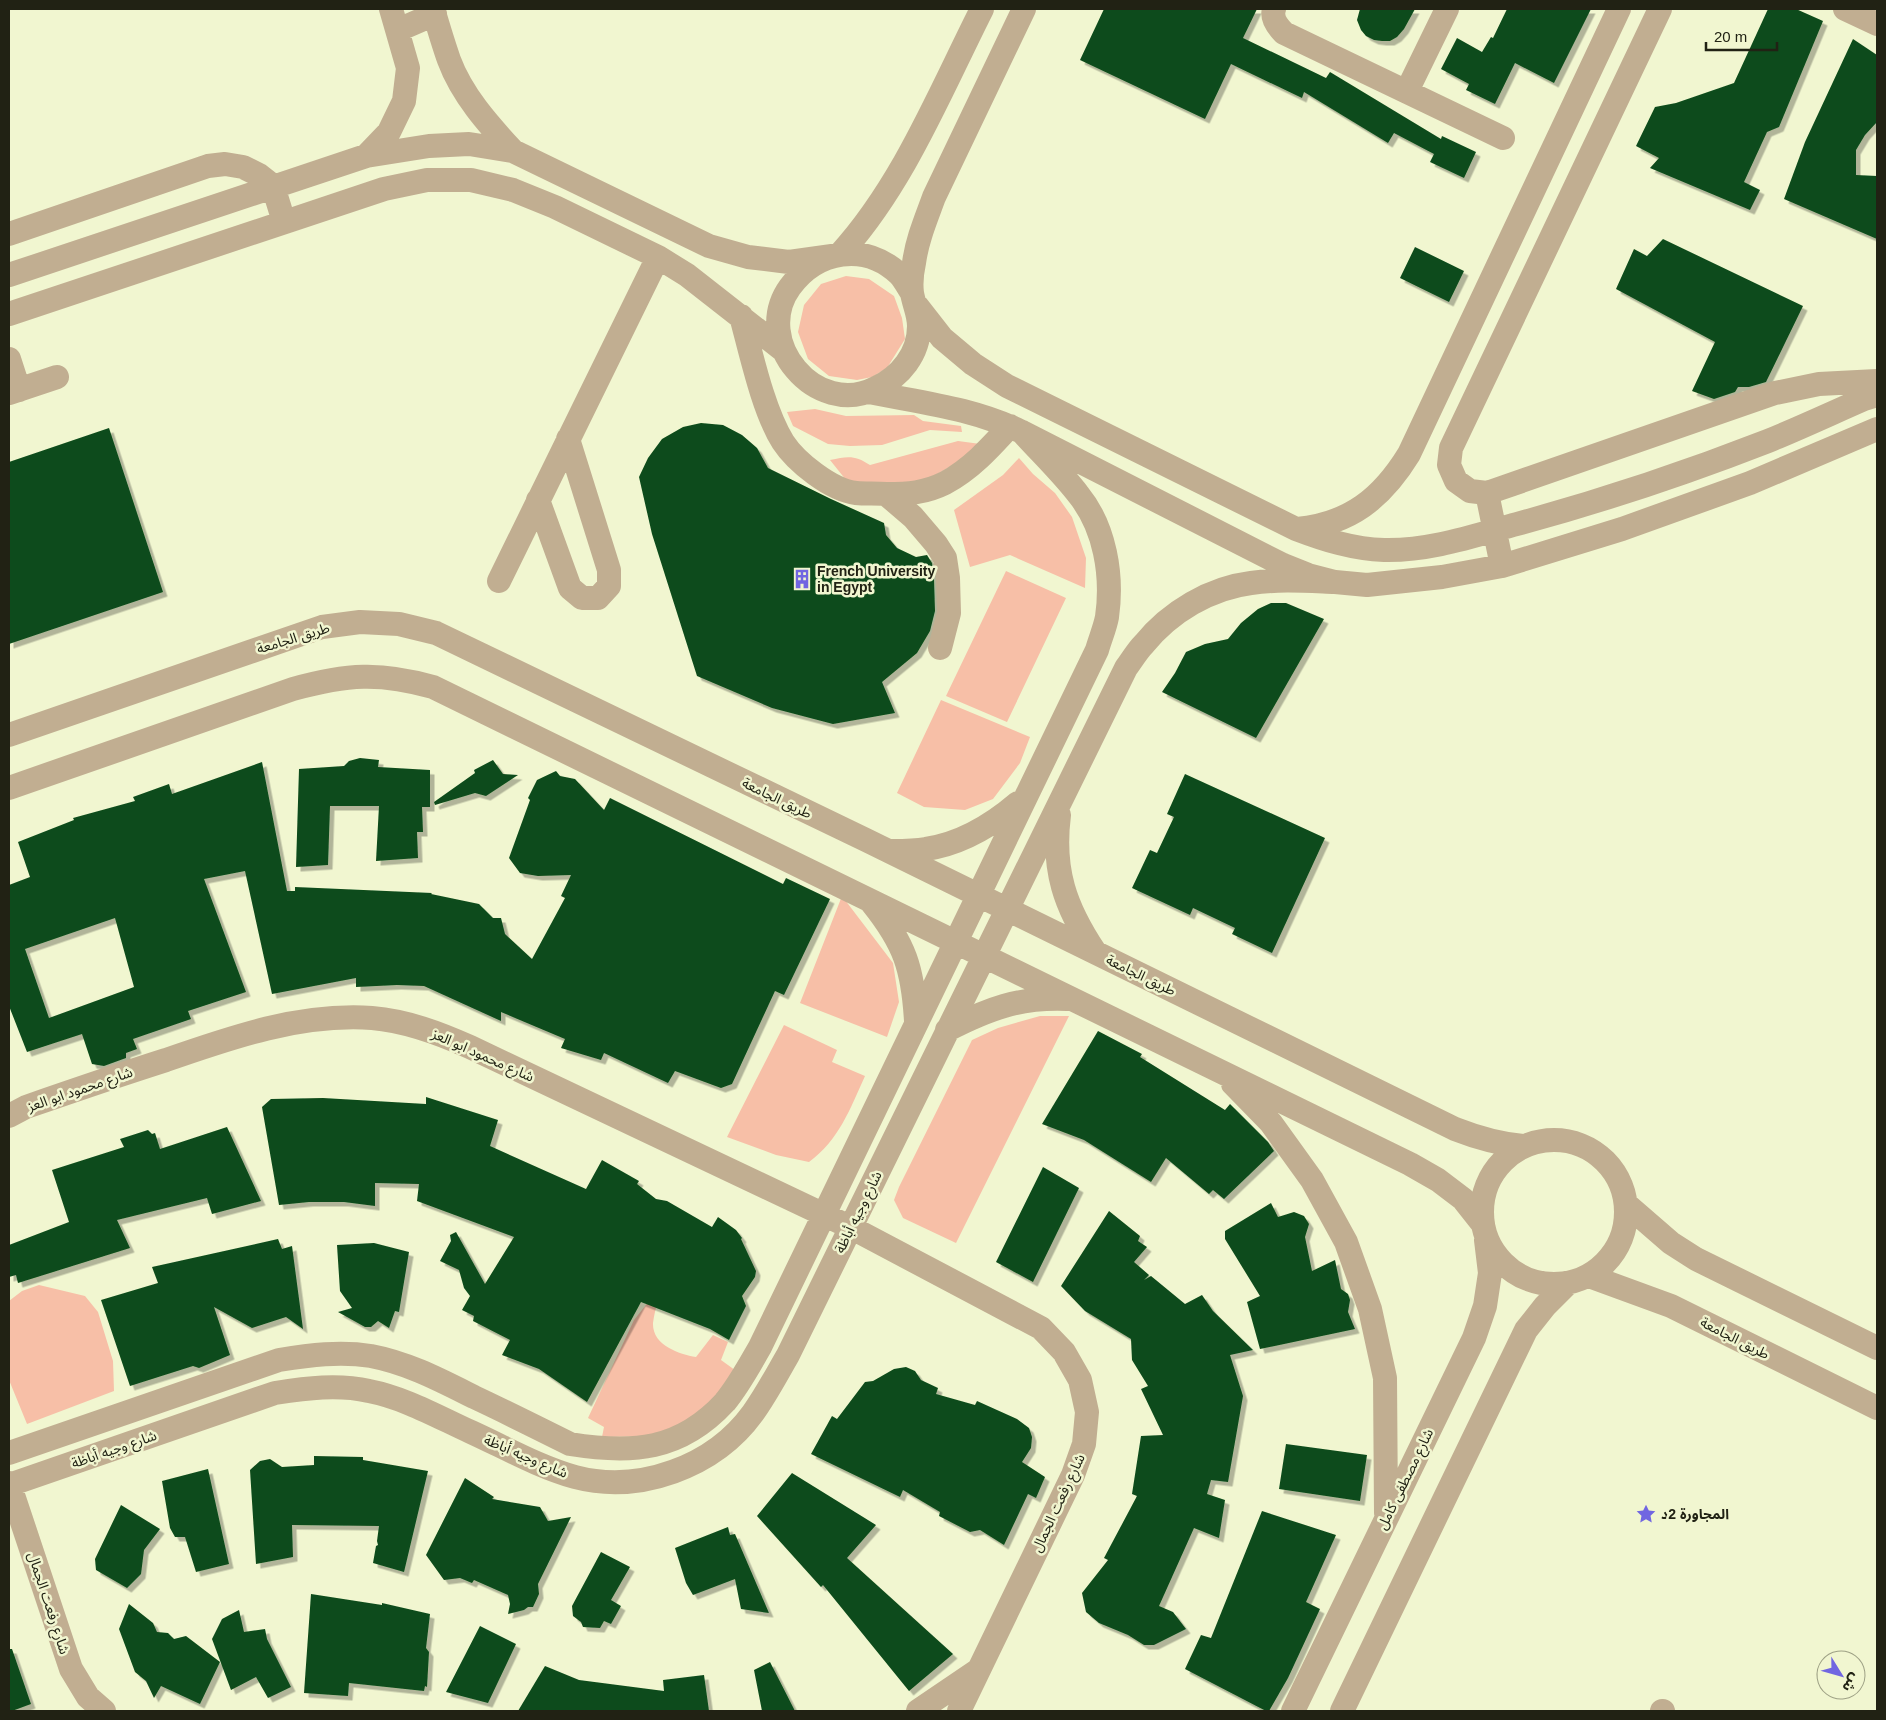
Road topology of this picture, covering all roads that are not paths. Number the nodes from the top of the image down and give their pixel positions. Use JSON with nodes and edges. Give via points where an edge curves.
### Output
{"nodes":[{"id":1,"x":982,"y":9,"type":"edge"},
{"id":2,"x":1274,"y":9,"type":"edge"},
{"id":3,"x":1447,"y":9,"type":"edge"},
{"id":4,"x":1619,"y":9,"type":"edge"},
{"id":5,"x":1660,"y":9,"type":"edge"},
{"id":6,"x":1845,"y":9,"type":"edge"},
{"id":7,"x":1017,"y":11,"type":"edge"},
{"id":8,"x":434,"y":12,"type":"edge"},
{"id":9,"x":395,"y":19,"type":"edge"},
{"id":10,"x":1877,"y":24,"type":"edge"},
{"id":11,"x":1407,"y":90,"type":"junction"},
{"id":12,"x":1503,"y":138,"type":"dead end"},
{"id":13,"x":513,"y":151,"type":"junction"},
{"id":14,"x":366,"y":156,"type":"junction"},
{"id":15,"x":273,"y":186,"type":"junction"},
{"id":16,"x":284,"y":222,"type":"junction"},
{"id":17,"x":9,"y":234,"type":"edge"},
{"id":18,"x":836,"y":255,"type":"junction"},
{"id":19,"x":658,"y":257,"type":"junction"},
{"id":20,"x":9,"y":275,"type":"edge"},
{"id":21,"x":915,"y":299,"type":"junction"},
{"id":22,"x":9,"y":314,"type":"edge"},
{"id":23,"x":740,"y":316,"type":"junction"},
{"id":24,"x":783,"y":350,"type":"junction"},
{"id":25,"x":9,"y":359,"type":"edge"},
{"id":26,"x":57,"y":377,"type":"dead end"},
{"id":27,"x":1877,"y":381,"type":"edge"},
{"id":28,"x":14,"y":392,"type":"edge"},
{"id":29,"x":869,"y":392,"type":"junction"},
{"id":30,"x":1877,"y":395,"type":"edge"},
{"id":31,"x":1016,"y":429,"type":"junction"},
{"id":32,"x":1877,"y":429,"type":"edge"},
{"id":33,"x":568,"y":439,"type":"junction"},
{"id":34,"x":1487,"y":492,"type":"junction"},
{"id":35,"x":886,"y":494,"type":"junction"},
{"id":36,"x":538,"y":500,"type":"junction"},
{"id":37,"x":1296,"y":529,"type":"junction"},
{"id":38,"x":1495,"y":530,"type":"junction"},
{"id":39,"x":1502,"y":566,"type":"junction"},
{"id":40,"x":499,"y":581,"type":"dead end"},
{"id":41,"x":1334,"y":582,"type":"junction"},
{"id":42,"x":940,"y":648,"type":"dead end"},
{"id":43,"x":9,"y":735,"type":"edge"},
{"id":44,"x":9,"y":788,"type":"edge"},
{"id":45,"x":1025,"y":797,"type":"junction"},
{"id":46,"x":1060,"y":801,"type":"junction"},
{"id":47,"x":888,"y":851,"type":"junction"},
{"id":48,"x":977,"y":895,"type":"junction"},
{"id":49,"x":870,"y":900,"type":"junction"},
{"id":50,"x":1007,"y":910,"type":"junction"},
{"id":51,"x":955,"y":941,"type":"junction"},
{"id":52,"x":1096,"y":954,"type":"junction"},
{"id":53,"x":984,"y":955,"type":"junction"},
{"id":54,"x":1074,"y":999,"type":"junction"},
{"id":55,"x":916,"y":1022,"type":"junction"},
{"id":56,"x":947,"y":1030,"type":"junction"},
{"id":57,"x":1222,"y":1072,"type":"junction"},
{"id":58,"x":9,"y":1116,"type":"edge"},
{"id":59,"x":1523,"y":1146,"type":"junction"},
{"id":60,"x":1626,"y":1204,"type":"junction"},
{"id":61,"x":824,"y":1215,"type":"junction"},
{"id":62,"x":850,"y":1227,"type":"junction"},
{"id":63,"x":1484,"y":1232,"type":"junction"},
{"id":64,"x":1579,"y":1280,"type":"junction"},
{"id":65,"x":1877,"y":1348,"type":"edge"},
{"id":66,"x":1877,"y":1408,"type":"edge"},
{"id":67,"x":9,"y":1453,"type":"edge"},
{"id":68,"x":9,"y":1485,"type":"edge"},
{"id":69,"x":1386,"y":1519,"type":"junction"},
{"id":70,"x":978,"y":1670,"type":"junction"},
{"id":71,"x":104,"y":1711,"type":"edge"},
{"id":72,"x":918,"y":1711,"type":"edge"},
{"id":73,"x":959,"y":1711,"type":"edge"},
{"id":74,"x":1293,"y":1711,"type":"edge"},
{"id":75,"x":1342,"y":1711,"type":"edge"}],
"edges":[{"from":1,"to":18,"type":"street","via":[[880,206],[860,233]]},
{"from":2,"to":11,"type":"street","via":[[1277,26],[1284,33]]},
{"from":3,"to":11,"type":"street"},
{"from":4,"to":37,"type":"street","via":[[1409,454],[1396,475],[1361,508],[1317,527]]},
{"from":5,"to":34,"type":"street","via":[[1450,448],[1449,465],[1456,481],[1470,491]]},
{"from":6,"to":10,"type":"street"},
{"from":7,"to":21,"type":"street","via":[[922,230],[914,263]]},
{"from":8,"to":9,"type":"street"},
{"from":8,"to":13,"type":"street","via":[[449,62],[466,94]]},
{"from":9,"to":14,"type":"street","via":[[408,68],[404,101],[390,132]]},
{"from":11,"to":12,"type":"street"},
{"from":13,"to":14,"type":"street","via":[[469,144],[428,146]]},
{"from":13,"to":18,"type":"street","via":[[709,246],[748,257],[788,262]]},
{"from":14,"to":15,"type":"street"},
{"from":15,"to":16,"type":"street"},
{"from":15,"to":17,"type":"street","via":[[259,174],[243,167],[208,166]]},
{"from":15,"to":20,"type":"street"},
{"from":16,"to":19,"type":"street","via":[[384,189],[427,180],[471,180],[513,190],[555,207]]},
{"from":16,"to":22,"type":"street"},
{"from":18,"to":21,"type":"street","via":[[862,255],[882,262],[900,275]]},
{"from":18,"to":24,"type":"street","via":[[813,264],[786,292],[780,311],[779,331]]},
{"from":19,"to":23,"type":"street"},
{"from":19,"to":33,"type":"street"},
{"from":21,"to":29,"type":"street","via":[[920,327],[915,348],[905,367],[889,382]]},
{"from":21,"to":37,"type":"street","via":[[942,338],[1007,386]]},
{"from":23,"to":24,"type":"street"},
{"from":23,"to":35,"type":"street","via":[[783,442],[802,464],[826,482],[854,493]]},
{"from":24,"to":29,"type":"street","via":[[800,375],[825,391],[854,395]]},
{"from":25,"to":28,"type":"street"},
{"from":26,"to":28,"type":"street"},
{"from":27,"to":34,"type":"street","via":[[1819,384],[1775,392]]},
{"from":29,"to":31,"type":"street","via":[[990,417]]},
{"from":30,"to":38,"type":"street","via":[[1671,477],[1571,510]]},
{"from":31,"to":35,"type":"street","via":[[972,466],[944,483],[914,494]]},
{"from":31,"to":41,"type":"street","via":[[1283,565]]},
{"from":31,"to":45,"type":"street","name":"شارع وجيه أباظة","via":[[1079,495],[1096,523],[1106,554],[1109,586],[1106,618],[1097,650]]},
{"from":32,"to":39,"type":"street","via":[[1741,486],[1622,530]]},
{"from":33,"to":36,"type":"street"},
{"from":33,"to":36,"type":"street","via":[[609,570],[609,586],[598,598],[582,598],[570,588]]},
{"from":34,"to":38,"type":"street"},
{"from":35,"to":42,"type":"street","via":[[913,517],[945,558],[949,613]]},
{"from":36,"to":40,"type":"street"},
{"from":37,"to":38,"type":"street","via":[[1339,543],[1384,550],[1444,544]]},
{"from":38,"to":39,"type":"street"},
{"from":39,"to":41,"type":"street","via":[[1400,583]]},
{"from":41,"to":46,"type":"street","name":"شارع وجيه أباظة","via":[[1280,580],[1249,583],[1219,591],[1166,621],[1126,668]]},
{"from":43,"to":47,"type":"street","name":"طريق الجامعة","via":[[322,627],[360,622],[399,624],[436,633],[471,649]]},
{"from":44,"to":49,"type":"street","via":[[294,689],[343,677],[380,676],[416,682],[458,698]]},
{"from":45,"to":47,"type":"street","via":[[996,822],[963,839],[926,850]]},
{"from":45,"to":48,"type":"street","name":"شارع وجيه أباظة"},
{"from":46,"to":50,"type":"street","name":"شارع وجيه أباظة"},
{"from":46,"to":52,"type":"street","via":[[1056,833],[1058,865],[1078,927]]},
{"from":47,"to":48,"type":"street","name":"طريق الجامعة"},
{"from":48,"to":50,"type":"street","name":"طريق الجامعة"},
{"from":48,"to":51,"type":"street","name":"شارع وجيه أباظة"},
{"from":49,"to":51,"type":"street"},
{"from":49,"to":55,"type":"street","via":[[890,926],[906,956],[914,988]]},
{"from":50,"to":52,"type":"street","name":"طريق الجامعة"},
{"from":50,"to":53,"type":"street","name":"شارع وجيه أباظة"},
{"from":51,"to":53,"type":"street"},
{"from":51,"to":55,"type":"street","name":"شارع وجيه أباظة"},
{"from":52,"to":59,"type":"street","name":"طريق الجامعة","via":[[1454,1129],[1500,1144]]},
{"from":53,"to":54,"type":"street"},
{"from":53,"to":56,"type":"street","name":"شارع وجيه أباظة"},
{"from":54,"to":56,"type":"street","via":[[1021,1000],[996,1007]]},
{"from":54,"to":57,"type":"street"},
{"from":55,"to":61,"type":"street","name":"شارع وجيه أباظة"},
{"from":56,"to":62,"type":"street","name":"شارع وجيه أباظة"},
{"from":57,"to":63,"type":"street","via":[[1438,1180],[1463,1199]]},
{"from":57,"to":69,"type":"street","via":[[1271,1123],[1312,1180],[1346,1242],[1367,1300],[1385,1378]]},
{"from":58,"to":61,"type":"street","name":"شارع محمود ابو العز","via":[[26,1107],[238,1035],[306,1021],[373,1018],[439,1033]]},
{"from":59,"to":60,"type":"street","via":[[1551,1139],[1587,1147],[1615,1172]]},
{"from":59,"to":63,"type":"street","via":[[1504,1159],[1490,1178],[1482,1200]]},
{"from":60,"to":64,"type":"street","via":[[1622,1238],[1614,1253],[1603,1266]]},
{"from":60,"to":65,"type":"street","via":[[1671,1243],[1696,1259]]},
{"from":61,"to":62,"type":"street","name":"شارع محمود ابو العز"},
{"from":61,"to":67,"type":"street","name":"شارع وجيه أباظة","via":[[739,1383],[707,1418],[687,1433],[665,1442],[618,1450],[570,1444],[427,1374],[399,1363],[339,1353],[279,1360]]},
{"from":62,"to":68,"type":"street","name":"شارع وجيه أباظة","via":[[788,1355],[752,1414],[734,1435],[711,1453],[659,1476],[631,1481],[575,1477],[399,1400],[369,1391],[338,1387],[275,1393]]},
{"from":62,"to":70,"type":"street","name":"شارع رفعت الجمال","via":[[1041,1328],[1064,1352],[1080,1380],[1087,1412],[1084,1444],[1073,1475]]},
{"from":63,"to":64,"type":"street","via":[[1496,1257],[1511,1271],[1548,1285]]},
{"from":63,"to":69,"type":"street","name":"شارع مصطفى كامل","via":[[1490,1273],[1485,1306],[1474,1338]]},
{"from":64,"to":66,"type":"street","name":"طريق الجامعة","via":[[1671,1306]]},
{"from":64,"to":75,"type":"street","via":[[1546,1306],[1526,1330]]},
{"from":68,"to":71,"type":"street","name":"شارع رفعت الجمال","via":[[71,1669],[88,1697]]},
{"from":69,"to":74,"type":"street","name":"شارع مصطفى كامل"},
{"from":70,"to":72,"type":"street"},
{"from":70,"to":73,"type":"street","name":"شارع رفعت الجمال"}]}
